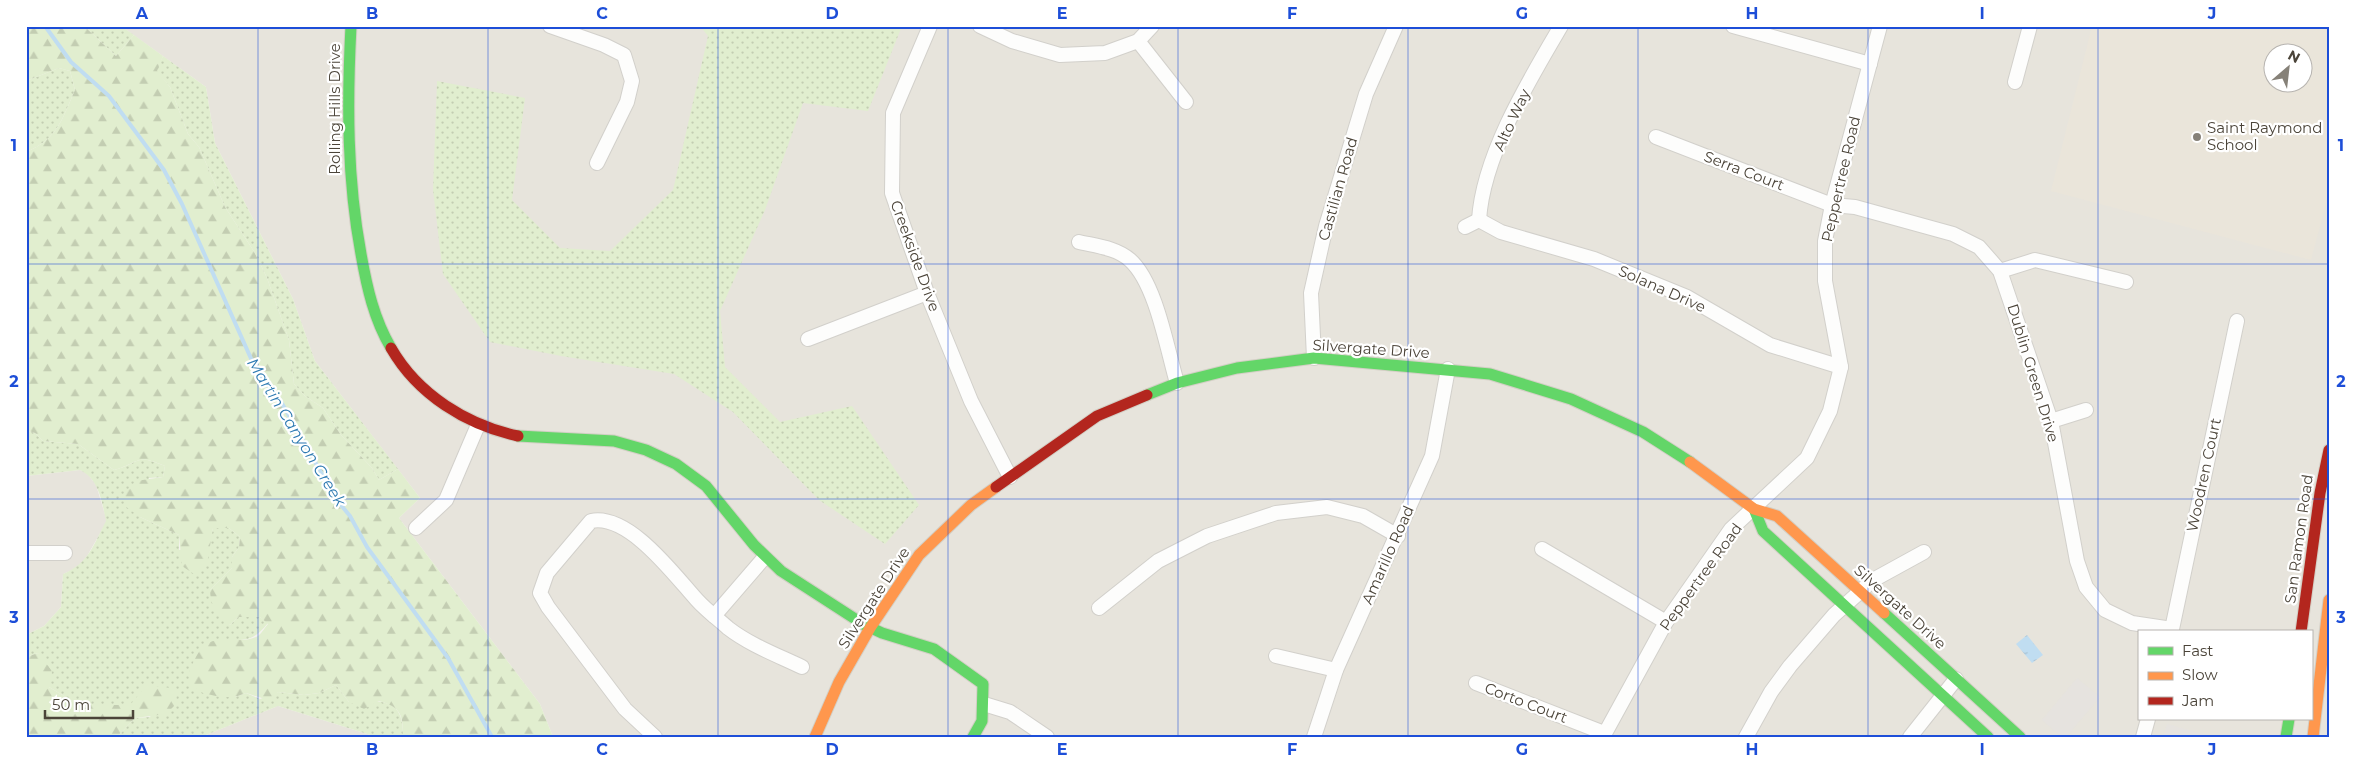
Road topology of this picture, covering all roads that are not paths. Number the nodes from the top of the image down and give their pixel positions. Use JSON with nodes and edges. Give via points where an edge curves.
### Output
{"nodes":[{"id":1,"x":351,"y":26,"type":"edge"},
{"id":2,"x":550,"y":26,"type":"edge"},
{"id":3,"x":930,"y":26,"type":"edge"},
{"id":4,"x":980,"y":26,"type":"edge"},
{"id":5,"x":1152,"y":26,"type":"edge"},
{"id":6,"x":1396,"y":26,"type":"edge"},
{"id":7,"x":1561,"y":26,"type":"edge"},
{"id":8,"x":1733,"y":26,"type":"edge"},
{"id":9,"x":1880,"y":26,"type":"edge"},
{"id":10,"x":2030,"y":26,"type":"edge"},
{"id":11,"x":1138,"y":41,"type":"junction"},
{"id":12,"x":1870,"y":64,"type":"junction"},
{"id":13,"x":2015,"y":82,"type":"dead end"},
{"id":14,"x":1186,"y":102,"type":"dead end"},
{"id":15,"x":1656,"y":137,"type":"dead end"},
{"id":16,"x":597,"y":163,"type":"dead end"},
{"id":17,"x":1832,"y":205,"type":"junction"},
{"id":18,"x":1479,"y":220,"type":"junction"},
{"id":19,"x":1465,"y":227,"type":"dead end"},
{"id":20,"x":1079,"y":242,"type":"dead end"},
{"id":21,"x":2000,"y":271,"type":"junction"},
{"id":22,"x":2126,"y":282,"type":"dead end"},
{"id":23,"x":927,"y":293,"type":"junction"},
{"id":24,"x":2237,"y":321,"type":"dead end"},
{"id":25,"x":808,"y":339,"type":"dead end"},
{"id":26,"x":1314,"y":358,"type":"junction"},
{"id":27,"x":1841,"y":367,"type":"junction"},
{"id":28,"x":1448,"y":369,"type":"junction"},
{"id":29,"x":1177,"y":383,"type":"junction"},
{"id":30,"x":2086,"y":410,"type":"dead end"},
{"id":31,"x":2050,"y":421,"type":"junction"},
{"id":32,"x":478,"y":425,"type":"junction"},
{"id":33,"x":2329,"y":450,"type":"edge"},
{"id":34,"x":1010,"y":477,"type":"junction"},
{"id":35,"x":1754,"y":509,"type":"junction"},
{"id":36,"x":416,"y":528,"type":"dead end"},
{"id":37,"x":1398,"y":536,"type":"junction"},
{"id":38,"x":1542,"y":549,"type":"dead end"},
{"id":39,"x":1924,"y":552,"type":"dead end"},
{"id":40,"x":26,"y":553,"type":"edge"},
{"id":41,"x":65,"y":553,"type":"dead end"},
{"id":42,"x":764,"y":558,"type":"junction"},
{"id":43,"x":1861,"y":592,"type":"junction"},
{"id":44,"x":2329,"y":600,"type":"edge"},
{"id":45,"x":1844,"y":606,"type":"junction"},
{"id":46,"x":1099,"y":608,"type":"dead end"},
{"id":47,"x":714,"y":616,"type":"junction"},
{"id":48,"x":1666,"y":622,"type":"junction"},
{"id":49,"x":870,"y":628,"type":"junction"},
{"id":50,"x":2166,"y":630,"type":"edge"},
{"id":51,"x":2171,"y":630,"type":"edge"},
{"id":52,"x":2301,"y":630,"type":"edge"},
{"id":53,"x":1276,"y":656,"type":"dead end"},
{"id":54,"x":802,"y":667,"type":"dead end"},
{"id":55,"x":1336,"y":670,"type":"junction"},
{"id":56,"x":1956,"y":679,"type":"junction"},
{"id":57,"x":1476,"y":683,"type":"dead end"},
{"id":58,"x":1942,"y":696,"type":"junction"},
{"id":59,"x":984,"y":704,"type":"junction"},
{"id":60,"x":2148,"y":720,"type":"edge"},
{"id":61,"x":2289,"y":720,"type":"edge"},
{"id":62,"x":1604,"y":735,"type":"edge"},
{"id":63,"x":655,"y":737,"type":"edge"},
{"id":64,"x":815,"y":737,"type":"edge"},
{"id":65,"x":973,"y":737,"type":"edge"},
{"id":66,"x":1047,"y":737,"type":"edge"},
{"id":67,"x":1314,"y":737,"type":"edge"},
{"id":68,"x":1746,"y":737,"type":"edge"},
{"id":69,"x":1910,"y":737,"type":"edge"},
{"id":70,"x":1988,"y":737,"type":"edge"},
{"id":71,"x":2020,"y":737,"type":"edge"},
{"id":72,"x":2143,"y":737,"type":"edge"},
{"id":73,"x":2286,"y":737,"type":"edge"},
{"id":74,"x":2313,"y":737,"type":"edge"}],
"edges":[{"from":1,"to":32,"type":"street","name":"Rolling Hills Drive","via":[[348,154],[354,221],[371,299],[383,334],[416,380],[444,406]]},
{"from":2,"to":16,"type":"street","via":[[624,55],[632,81],[627,102]]},
{"from":3,"to":23,"type":"street","name":"Creekside Drive","via":[[893,113],[892,193]]},
{"from":4,"to":11,"type":"street","via":[[1012,41],[1060,55],[1105,53]]},
{"from":5,"to":11,"type":"street"},
{"from":6,"to":26,"type":"street","name":"Castilian Road","via":[[1366,94],[1326,226],[1311,293]]},
{"from":7,"to":18,"type":"street","name":"Alto Way","via":[[1510,118],[1481,196]]},
{"from":8,"to":12,"type":"street"},
{"from":9,"to":12,"type":"street","name":"Peppertree Road"},
{"from":10,"to":13,"type":"street"},
{"from":11,"to":14,"type":"street"},
{"from":12,"to":17,"type":"street","name":"Peppertree Road"},
{"from":15,"to":17,"type":"street","name":"Serra Court"},
{"from":17,"to":21,"type":"street","name":"Dublin Green Drive","via":[[1855,207],[1954,234],[1979,247]]},
{"from":17,"to":27,"type":"street","name":"Peppertree Road","via":[[1825,241],[1825,282]]},
{"from":18,"to":19,"type":"street"},
{"from":18,"to":27,"type":"street","name":"Solana Drive","via":[[1501,232],[1594,259],[1687,297],[1770,345]]},
{"from":20,"to":29,"type":"street","via":[[1108,248],[1130,260],[1149,285]]},
{"from":21,"to":22,"type":"street","via":[[2035,260]]},
{"from":21,"to":31,"type":"street","name":"Dublin Green Drive"},
{"from":23,"to":25,"type":"street"},
{"from":23,"to":34,"type":"street","name":"Creekside Drive","via":[[971,401]]},
{"from":24,"to":51,"type":"street","name":"Woodren Court"},
{"from":26,"to":28,"type":"street","name":"Silvergate Drive"},
{"from":26,"to":29,"type":"street","name":"Silvergate Drive","via":[[1237,368]]},
{"from":27,"to":35,"type":"street","name":"Peppertree Road","via":[[1830,411],[1806,458]]},
{"from":28,"to":35,"type":"street","name":"Silvergate Drive","via":[[1490,374],[1572,399],[1610,415],[1676,451]]},
{"from":28,"to":37,"type":"street","name":"Amarillo Road","via":[[1432,456]]},
{"from":29,"to":34,"type":"street","name":"Silvergate Drive","via":[[1097,416]]},
{"from":30,"to":31,"type":"street"},
{"from":31,"to":50,"type":"street","name":"Dublin Green Drive","via":[[2077,561],[2086,587],[2105,610],[2132,623]]},
{"from":32,"to":36,"type":"street","via":[[446,500]]},
{"from":32,"to":42,"type":"street","name":"Rolling Hills Drive","via":[[533,438],[620,441],[649,451],[679,465],[707,487]]},
{"from":33,"to":52,"type":"street","name":"San Ramon Road"},
{"from":34,"to":49,"type":"street","name":"Silvergate Drive","via":[[971,505],[919,555]]},
{"from":35,"to":43,"type":"street","name":"Silvergate Drive","via":[[1778,516]]},
{"from":35,"to":45,"type":"street","name":"Silvergate Drive","via":[[1763,531]]},
{"from":35,"to":48,"type":"street","name":"Peppertree Road","via":[[1731,529]]},
{"from":37,"to":46,"type":"street","via":[[1363,516],[1327,507],[1276,513],[1208,536],[1158,561]]},
{"from":37,"to":55,"type":"street","name":"Amarillo Road"},
{"from":38,"to":48,"type":"street"},
{"from":39,"to":43,"type":"street","via":[[1873,580]]},
{"from":40,"to":41,"type":"street"},
{"from":42,"to":47,"type":"street"},
{"from":42,"to":49,"type":"street","name":"Rolling Hills Drive"},
{"from":43,"to":45,"type":"street"},
{"from":43,"to":56,"type":"street","name":"Silvergate Drive"},
{"from":44,"to":74,"type":"street"},
{"from":45,"to":58,"type":"street","name":"Silvergate Drive"},
{"from":45,"to":68,"type":"street","via":[[1790,666]]},
{"from":47,"to":54,"type":"street","via":[[752,643]]},
{"from":47,"to":63,"type":"street","via":[[650,548],[601,519],[591,521],[547,573],[540,593],[548,607],[624,709]]},
{"from":48,"to":62,"type":"street","name":"Peppertree Road"},
{"from":49,"to":59,"type":"street","name":"Rolling Hills Drive","via":[[930,647],[983,684]]},
{"from":49,"to":64,"type":"street","name":"Silvergate Drive","via":[[839,682]]},
{"from":53,"to":55,"type":"street"},
{"from":55,"to":67,"type":"street","name":"Amarillo Road"},
{"from":56,"to":58,"type":"street"},
{"from":56,"to":71,"type":"street","name":"Silvergate Drive"},
{"from":57,"to":62,"type":"street","name":"Corto Court"},
{"from":58,"to":69,"type":"street"},
{"from":58,"to":70,"type":"street","name":"Silvergate Drive"},
{"from":59,"to":65,"type":"street","via":[[982,721]]},
{"from":59,"to":66,"type":"street","via":[[1010,712]]},
{"from":60,"to":72,"type":"street"},
{"from":61,"to":73,"type":"street"}]}
